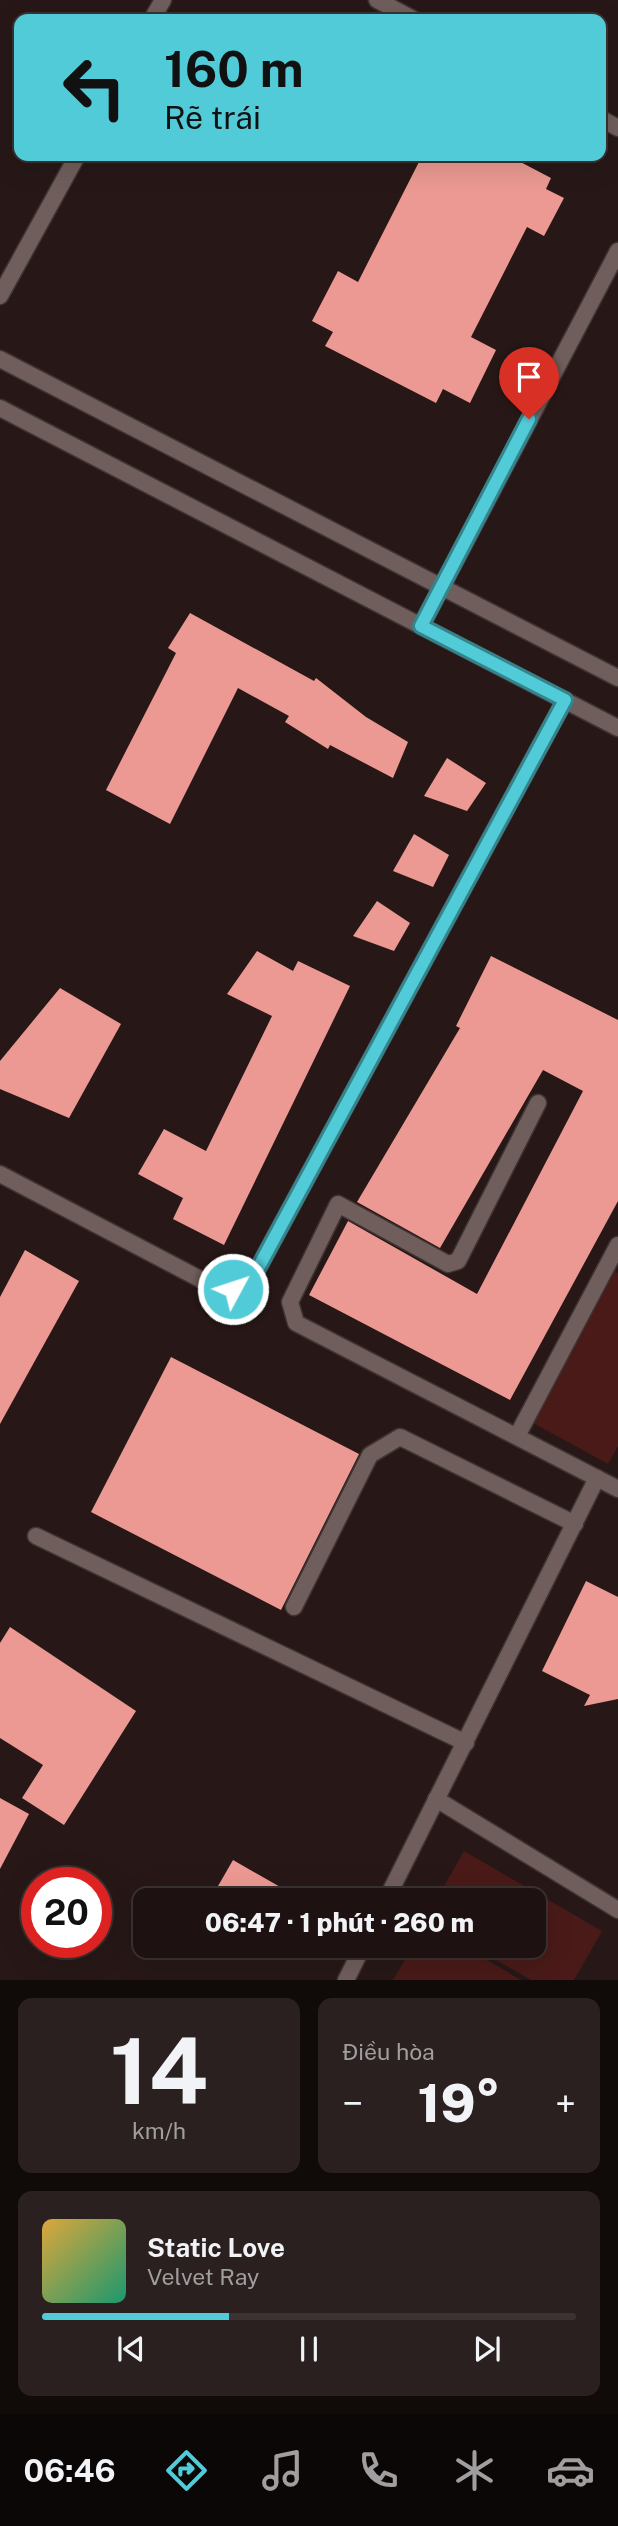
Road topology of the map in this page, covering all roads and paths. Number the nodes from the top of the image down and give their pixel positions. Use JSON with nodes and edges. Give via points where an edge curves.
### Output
{"nodes":[{"id":1,"x":377,"y":0,"type":"edge"},
{"id":2,"x":404,"y":14,"type":"edge"},
{"id":3,"x":74,"y":161,"type":"edge"},
{"id":4,"x":618,"y":251,"type":"edge"},
{"id":5,"x":0,"y":296,"type":"edge"},
{"id":6,"x":0,"y":359,"type":"edge"},
{"id":7,"x":0,"y":408,"type":"edge"},
{"id":8,"x":441,"y":588,"type":"junction"},
{"id":9,"x":421,"y":626,"type":"junction"},
{"id":10,"x":618,"y":678,"type":"edge"},
{"id":11,"x":565,"y":700,"type":"junction"},
{"id":12,"x":618,"y":728,"type":"edge"},
{"id":13,"x":538,"y":1103,"type":"dead end"},
{"id":14,"x":0,"y":1174,"type":"edge"},
{"id":15,"x":618,"y":1245,"type":"edge"},
{"id":16,"x":517,"y":1436,"type":"junction"},
{"id":17,"x":597,"y":1478,"type":"junction"},
{"id":18,"x":617,"y":1487,"type":"edge"},
{"id":19,"x":575,"y":1524,"type":"junction"},
{"id":20,"x":36,"y":1536,"type":"dead end"},
{"id":21,"x":294,"y":1607,"type":"dead end"},
{"id":22,"x":466,"y":1743,"type":"junction"},
{"id":23,"x":436,"y":1799,"type":"junction"},
{"id":24,"x":392,"y":1888,"type":"edge"},
{"id":25,"x":618,"y":1910,"type":"edge"},
{"id":26,"x":357,"y":1958,"type":"edge"},
{"id":27,"x":346,"y":1980,"type":"edge"}],
"edges":[{"from":1,"to":2,"type":"lane"},
{"from":3,"to":5,"type":"lane"},
{"from":4,"to":8,"type":"lane"},
{"from":6,"to":8,"type":"lane"},
{"from":7,"to":9,"type":"lane"},
{"from":8,"to":9,"type":"lane"},
{"from":8,"to":10,"type":"lane"},
{"from":9,"to":11,"type":"lane"},
{"from":11,"to":12,"type":"lane"},
{"from":11,"to":14,"type":"lane","via":[[256,1272],[245,1283],[219,1289]]},
{"from":13,"to":16,"type":"lane","via":[[458,1261],[448,1265],[338,1204],[290,1302],[296,1323]]},
{"from":15,"to":16,"type":"lane"},
{"from":16,"to":17,"type":"lane"},
{"from":17,"to":18,"type":"lane"},
{"from":17,"to":19,"type":"lane"},
{"from":19,"to":21,"type":"lane","via":[[400,1437],[370,1455]]},
{"from":19,"to":22,"type":"lane"},
{"from":20,"to":22,"type":"lane"},
{"from":22,"to":23,"type":"lane"},
{"from":23,"to":24,"type":"lane"},
{"from":23,"to":25,"type":"lane"},
{"from":26,"to":27,"type":"lane"}]}
